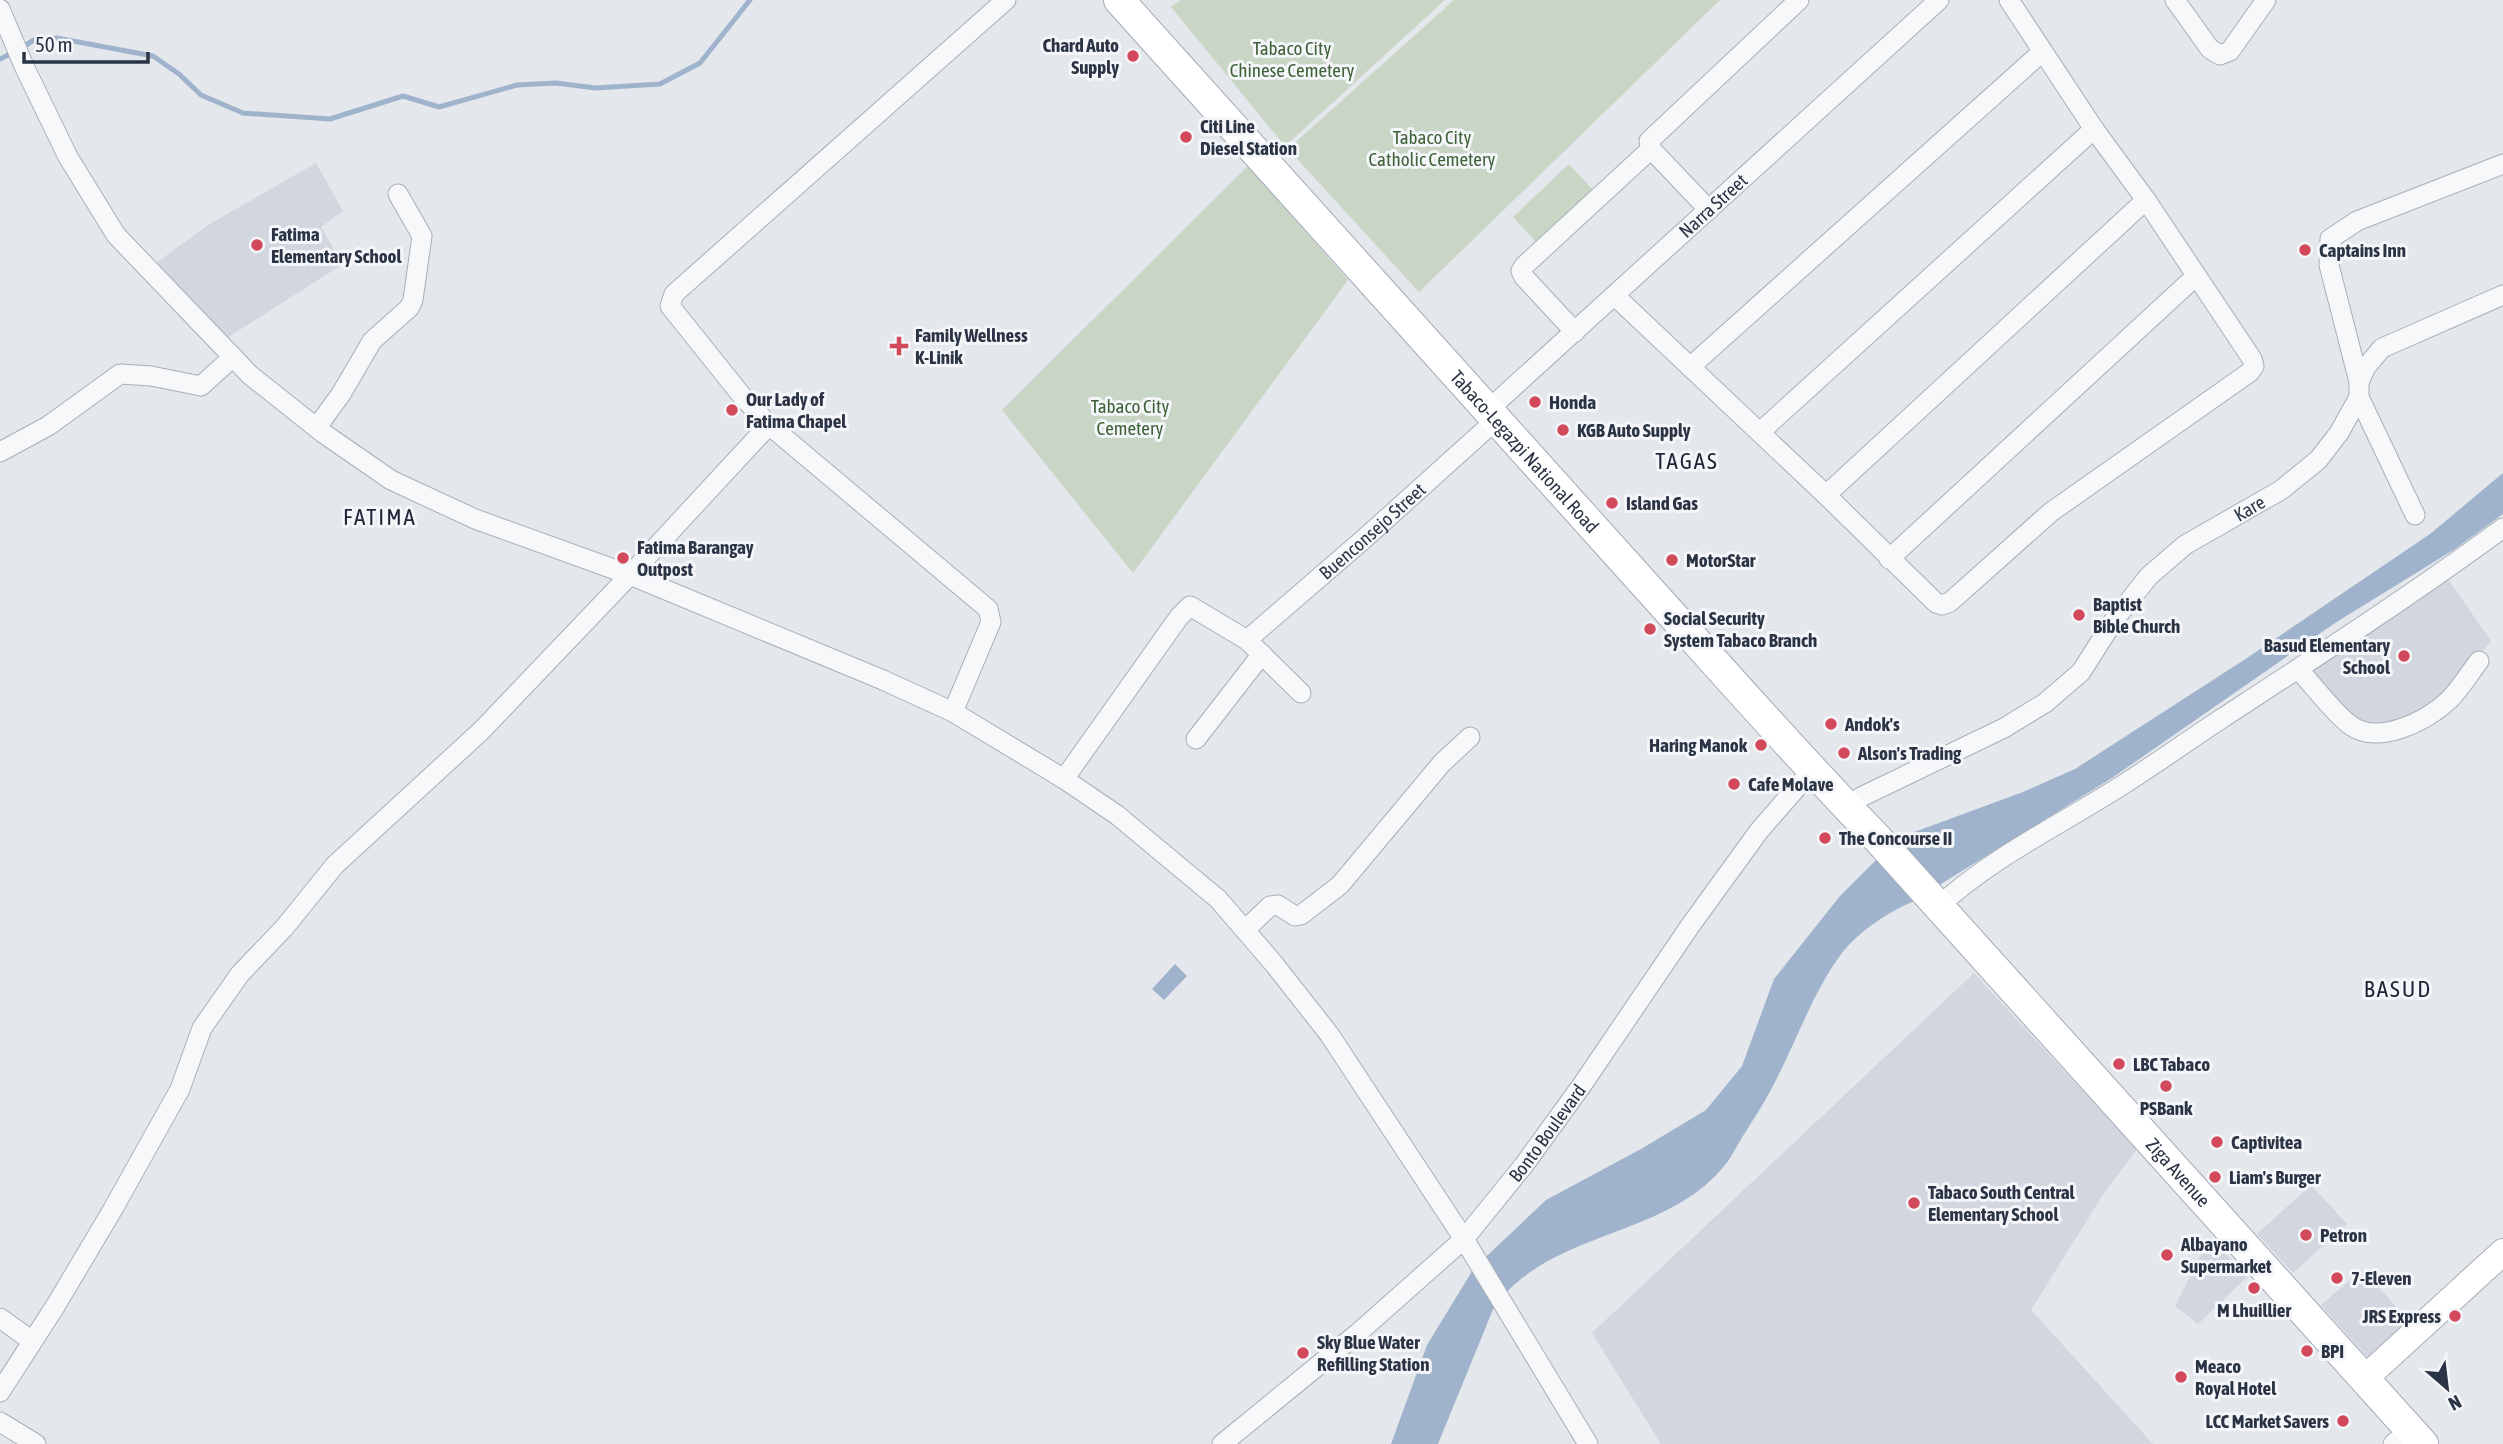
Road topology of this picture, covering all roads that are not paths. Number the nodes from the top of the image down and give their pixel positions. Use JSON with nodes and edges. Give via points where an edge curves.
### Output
{"nodes":[{"id":1,"x":1006,"y":0,"type":"edge"},
{"id":2,"x":1119,"y":0,"type":"edge"},
{"id":3,"x":1799,"y":0,"type":"edge"},
{"id":4,"x":1939,"y":0,"type":"edge"},
{"id":5,"x":2008,"y":0,"type":"edge"},
{"id":6,"x":2266,"y":0,"type":"edge"},
{"id":7,"x":2182,"y":3,"type":"edge"},
{"id":8,"x":0,"y":9,"type":"edge"},
{"id":9,"x":2042,"y":52,"type":"junction"},
{"id":10,"x":2094,"y":129,"type":"junction"},
{"id":11,"x":1651,"y":149,"type":"junction"},
{"id":12,"x":2503,"y":164,"type":"edge"},
{"id":13,"x":398,"y":194,"type":"dead end"},
{"id":14,"x":2146,"y":201,"type":"junction"},
{"id":15,"x":1709,"y":210,"type":"junction"},
{"id":16,"x":2196,"y":276,"type":"junction"},
{"id":17,"x":2503,"y":295,"type":"edge"},
{"id":18,"x":1615,"y":296,"type":"junction"},
{"id":19,"x":1575,"y":332,"type":"junction"},
{"id":20,"x":233,"y":357,"type":"junction"},
{"id":21,"x":1690,"y":367,"type":"junction"},
{"id":22,"x":2359,"y":390,"type":"junction"},
{"id":23,"x":1492,"y":415,"type":"junction"},
{"id":24,"x":769,"y":425,"type":"junction"},
{"id":25,"x":317,"y":427,"type":"junction"},
{"id":26,"x":1760,"y":432,"type":"junction"},
{"id":27,"x":0,"y":452,"type":"edge"},
{"id":28,"x":1826,"y":495,"type":"junction"},
{"id":29,"x":2414,"y":515,"type":"dead end"},
{"id":30,"x":2503,"y":528,"type":"edge"},
{"id":31,"x":1889,"y":559,"type":"junction"},
{"id":32,"x":630,"y":575,"type":"junction"},
{"id":33,"x":1247,"y":640,"type":"junction"},
{"id":34,"x":1262,"y":654,"type":"junction"},
{"id":35,"x":2479,"y":661,"type":"dead end"},
{"id":36,"x":2298,"y":669,"type":"junction"},
{"id":37,"x":1301,"y":693,"type":"dead end"},
{"id":38,"x":953,"y":712,"type":"junction"},
{"id":39,"x":1470,"y":737,"type":"dead end"},
{"id":40,"x":1196,"y":739,"type":"dead end"},
{"id":41,"x":1812,"y":770,"type":"junction"},
{"id":42,"x":1064,"y":779,"type":"junction"},
{"id":43,"x":1847,"y":807,"type":"junction"},
{"id":44,"x":1936,"y":904,"type":"junction"},
{"id":45,"x":1245,"y":930,"type":"junction"},
{"id":46,"x":1469,"y":1247,"type":"junction"},
{"id":47,"x":2503,"y":1252,"type":"edge"},
{"id":48,"x":0,"y":1318,"type":"edge"},
{"id":49,"x":32,"y":1341,"type":"junction"},
{"id":50,"x":2364,"y":1379,"type":"junction"},
{"id":51,"x":0,"y":1392,"type":"edge"},
{"id":52,"x":0,"y":1422,"type":"edge"},
{"id":53,"x":2408,"y":1439,"type":"edge"},
{"id":54,"x":36,"y":1444,"type":"edge"},
{"id":55,"x":1222,"y":1444,"type":"edge"},
{"id":56,"x":1588,"y":1444,"type":"edge"}],
"edges":[{"from":1,"to":24,"type":"street","via":[[674,294],[670,306]]},
{"from":2,"to":23,"type":"main road","name":"Tabaco-Legazpi National Road"},
{"from":3,"to":11,"type":"street","via":[[1654,135],[1649,141]]},
{"from":4,"to":15,"type":"street","name":"Narra Street"},
{"from":5,"to":9,"type":"street"},
{"from":6,"to":7,"type":"street","via":[[2230,51],[2220,55],[2210,49]]},
{"from":8,"to":20,"type":"street","via":[[68,157],[116,235]]},
{"from":9,"to":10,"type":"street"},
{"from":9,"to":21,"type":"street"},
{"from":10,"to":14,"type":"street"},
{"from":10,"to":26,"type":"street"},
{"from":11,"to":15,"type":"street"},
{"from":11,"to":19,"type":"street","via":[[1521,271]]},
{"from":12,"to":22,"type":"street","via":[[2357,221],[2330,239],[2329,265]]},
{"from":13,"to":25,"type":"street","via":[[422,236],[413,299],[372,341]]},
{"from":14,"to":16,"type":"street"},
{"from":14,"to":28,"type":"street"},
{"from":15,"to":18,"type":"street","name":"Narra Street"},
{"from":16,"to":31,"type":"street"},
{"from":16,"to":31,"type":"street","via":[[2252,359],[2250,372],[2051,512],[1950,602],[1936,603]]},
{"from":17,"to":22,"type":"street","name":"Kare","via":[[2382,348],[2366,367]]},
{"from":18,"to":19,"type":"street","name":"Narra Street"},
{"from":18,"to":21,"type":"street"},
{"from":19,"to":23,"type":"street","name":"Narra Street"},
{"from":20,"to":25,"type":"street"},
{"from":20,"to":27,"type":"street","via":[[201,386],[120,374],[48,426]]},
{"from":21,"to":26,"type":"street"},
{"from":22,"to":29,"type":"street"},
{"from":22,"to":43,"type":"street","name":"Kare","via":[[2339,433],[2318,460],[2281,490],[2185,545],[2150,576],[2114,620],[2081,672],[2045,703]]},
{"from":23,"to":33,"type":"street","name":"Buenconsejo Street","via":[[1365,538]]},
{"from":23,"to":41,"type":"main road","name":"Tabaco-Legazpi National Road"},
{"from":24,"to":32,"type":"street"},
{"from":24,"to":38,"type":"street","via":[[988,609],[991,622]]},
{"from":25,"to":32,"type":"street","via":[[391,480],[475,519]]},
{"from":26,"to":28,"type":"street"},
{"from":28,"to":31,"type":"street"},
{"from":30,"to":36,"type":"street"},
{"from":32,"to":38,"type":"street"},
{"from":32,"to":49,"type":"street","via":[[481,731],[335,865],[240,974],[202,1028],[180,1089]]},
{"from":33,"to":34,"type":"street"},
{"from":33,"to":42,"type":"street","via":[[1190,606]]},
{"from":34,"to":37,"type":"street"},
{"from":34,"to":40,"type":"street"},
{"from":35,"to":36,"type":"street","via":[[2451,699],[2436,711],[2410,725],[2366,733],[2350,725]]},
{"from":36,"to":44,"type":"street","via":[[2106,796],[2003,856]]},
{"from":38,"to":42,"type":"street"},
{"from":39,"to":45,"type":"street","via":[[1441,763],[1340,885],[1301,915],[1270,906]]},
{"from":41,"to":43,"type":"main road","name":"Tabaco-Legazpi National Road"},
{"from":41,"to":46,"type":"street","name":"Bonto Boulevard","via":[[1759,831],[1690,926]]},
{"from":42,"to":45,"type":"street","via":[[1198,882]]},
{"from":43,"to":44,"type":"main road","name":"Tabaco-Legazpi National Road"},
{"from":44,"to":50,"type":"main road","name":"Ziga Avenue"},
{"from":45,"to":46,"type":"street","via":[[1328,1034]]},
{"from":46,"to":55,"type":"street","name":"Bonto Boulevard"},
{"from":46,"to":56,"type":"street"},
{"from":47,"to":50,"type":"street"},
{"from":48,"to":49,"type":"street"},
{"from":49,"to":51,"type":"street"},
{"from":50,"to":53,"type":"main road","name":"Ziga Avenue"},
{"from":52,"to":54,"type":"street"}]}
